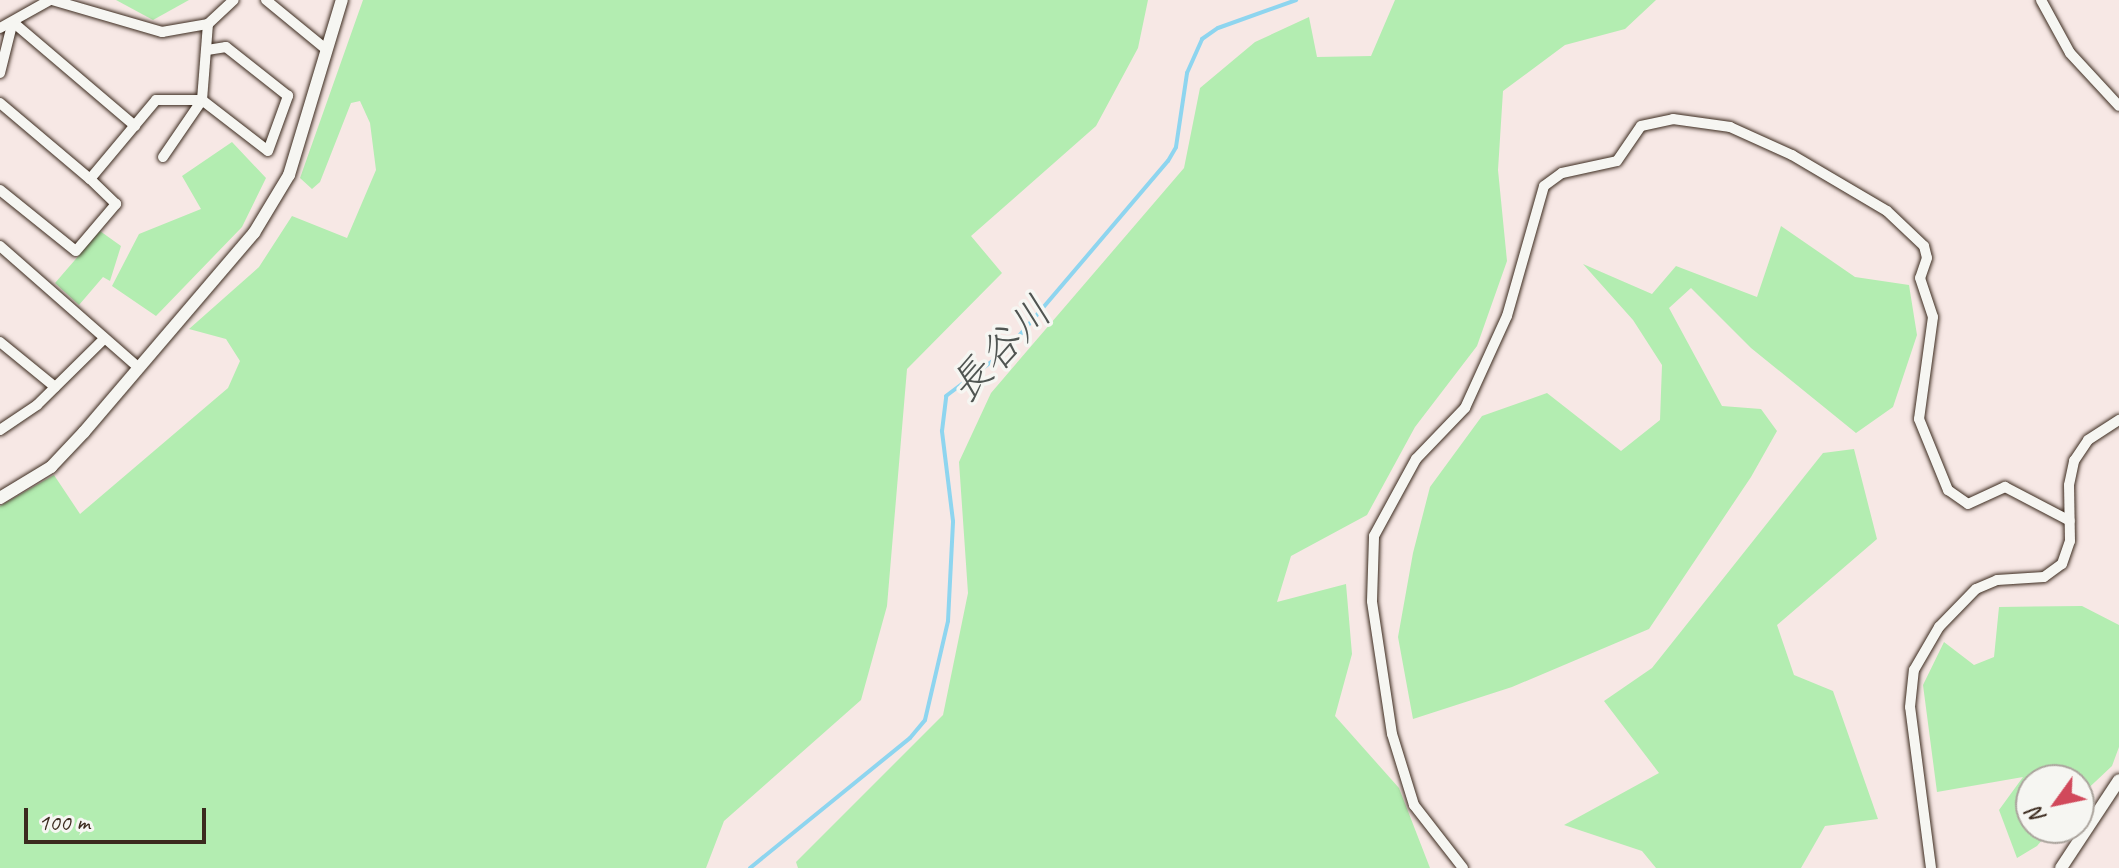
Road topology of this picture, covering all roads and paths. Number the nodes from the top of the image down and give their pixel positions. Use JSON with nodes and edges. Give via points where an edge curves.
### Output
{"nodes":[{"id":1,"x":51,"y":0,"type":"edge"},
{"id":2,"x":234,"y":0,"type":"edge"},
{"id":3,"x":266,"y":0,"type":"edge"},
{"id":4,"x":342,"y":0,"type":"edge"},
{"id":5,"x":2041,"y":0,"type":"edge"},
{"id":6,"x":13,"y":24,"type":"junction"},
{"id":7,"x":208,"y":24,"type":"junction"},
{"id":8,"x":0,"y":28,"type":"edge"},
{"id":9,"x":207,"y":50,"type":"junction"},
{"id":10,"x":327,"y":50,"type":"junction"},
{"id":11,"x":0,"y":73,"type":"edge"},
{"id":12,"x":202,"y":100,"type":"junction"},
{"id":13,"x":0,"y":103,"type":"edge"},
{"id":14,"x":2119,"y":106,"type":"edge"},
{"id":15,"x":135,"y":126,"type":"junction"},
{"id":16,"x":163,"y":157,"type":"dead end"},
{"id":17,"x":90,"y":179,"type":"junction"},
{"id":18,"x":0,"y":190,"type":"edge"},
{"id":19,"x":2,"y":251,"type":"edge"},
{"id":20,"x":104,"y":339,"type":"junction"},
{"id":21,"x":0,"y":342,"type":"edge"},
{"id":22,"x":139,"y":368,"type":"junction"},
{"id":23,"x":55,"y":387,"type":"junction"},
{"id":24,"x":2119,"y":420,"type":"edge"},
{"id":25,"x":0,"y":430,"type":"edge"},
{"id":26,"x":0,"y":498,"type":"edge"},
{"id":27,"x":2070,"y":521,"type":"junction"},
{"id":28,"x":2119,"y":780,"type":"edge"},
{"id":29,"x":1463,"y":868,"type":"edge"},
{"id":30,"x":1931,"y":868,"type":"edge"},
{"id":31,"x":2061,"y":868,"type":"edge"}],
"edges":[{"from":1,"to":6,"type":"street"},
{"from":1,"to":7,"type":"street","via":[[162,32]]},
{"from":2,"to":7,"type":"street"},
{"from":3,"to":10,"type":"street"},
{"from":4,"to":10,"type":"street"},
{"from":5,"to":14,"type":"street","via":[[2070,53]]},
{"from":6,"to":8,"type":"street"},
{"from":6,"to":11,"type":"street"},
{"from":6,"to":15,"type":"street"},
{"from":7,"to":9,"type":"street"},
{"from":9,"to":12,"type":"street"},
{"from":9,"to":12,"type":"street","via":[[226,47],[288,96],[268,151]]},
{"from":10,"to":22,"type":"street","via":[[312,110],[273,205]]},
{"from":12,"to":15,"type":"street","via":[[156,100]]},
{"from":12,"to":16,"type":"street"},
{"from":13,"to":17,"type":"street"},
{"from":15,"to":17,"type":"street"},
{"from":17,"to":18,"type":"street","via":[[116,204],[76,251]]},
{"from":19,"to":20,"type":"street"},
{"from":20,"to":22,"type":"street"},
{"from":20,"to":23,"type":"street"},
{"from":21,"to":23,"type":"street"},
{"from":22,"to":26,"type":"street","via":[[51,467]]},
{"from":23,"to":25,"type":"street"},
{"from":24,"to":27,"type":"street","via":[[2088,440],[2074,461]]},
{"from":27,"to":29,"type":"street","via":[[2005,487],[1968,504],[1948,490],[1919,419],[1933,317],[1920,278],[1927,258],[1924,246],[1887,211],[1792,155],[1730,127],[1673,119],[1641,126],[1617,161],[1562,173],[1544,186],[1507,316],[1465,408],[1416,459],[1374,536],[1372,601],[1392,734],[1414,805]]},
{"from":27,"to":30,"type":"street","via":[[2067,555],[2054,572],[2035,579],[1997,580],[1976,589],[1939,627],[1914,670],[1910,707]]},
{"from":28,"to":31,"type":"street"}]}
